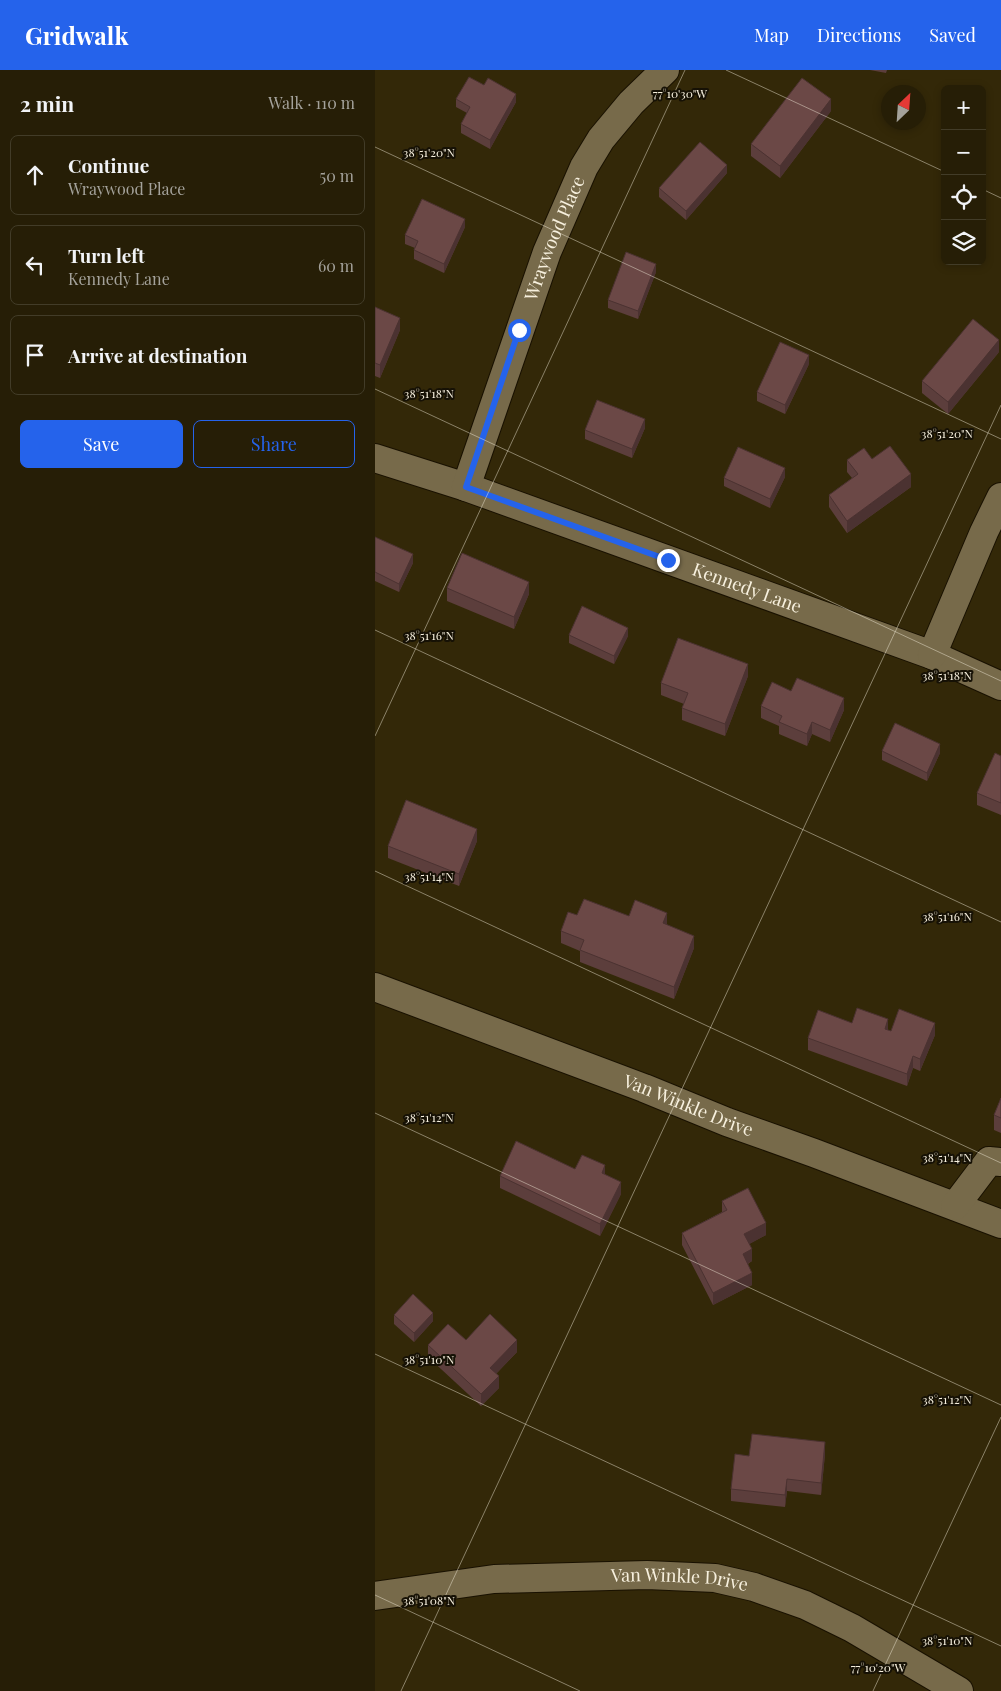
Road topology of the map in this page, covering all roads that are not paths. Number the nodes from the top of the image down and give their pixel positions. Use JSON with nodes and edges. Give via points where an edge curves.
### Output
{"nodes":[{"id":1,"x":665,"y":70,"type":"edge"},
{"id":2,"x":375,"y":458,"type":"edge"},
{"id":3,"x":466,"y":487,"type":"junction"},
{"id":4,"x":1001,"y":497,"type":"edge"},
{"id":5,"x":932,"y":655,"type":"junction"},
{"id":6,"x":1001,"y":686,"type":"edge"},
{"id":7,"x":375,"y":987,"type":"edge"},
{"id":8,"x":1001,"y":1162,"type":"edge"},
{"id":9,"x":955,"y":1206,"type":"junction"},
{"id":10,"x":1001,"y":1224,"type":"edge"},
{"id":11,"x":375,"y":1596,"type":"edge"},
{"id":12,"x":959,"y":1691,"type":"edge"}],
"edges":[{"from":1,"to":3,"type":"street","name":"Wraywood Place","via":[[631,103],[583,167],[547,252]]},
{"from":2,"to":3,"type":"street","name":"Kennedy Lane"},
{"from":3,"to":5,"type":"street","name":"Kennedy Lane"},
{"from":4,"to":5,"type":"street"},
{"from":5,"to":6,"type":"street","name":"Kennedy Lane"},
{"from":7,"to":9,"type":"street","name":"Van Winkle Drive"},
{"from":8,"to":9,"type":"street","via":[[989,1161]]},
{"from":9,"to":10,"type":"street","name":"Van Winkle Drive"},
{"from":11,"to":12,"type":"street","name":"Van Winkle Drive","via":[[494,1579],[647,1575],[715,1578],[754,1587],[805,1605],[852,1628]]}]}
